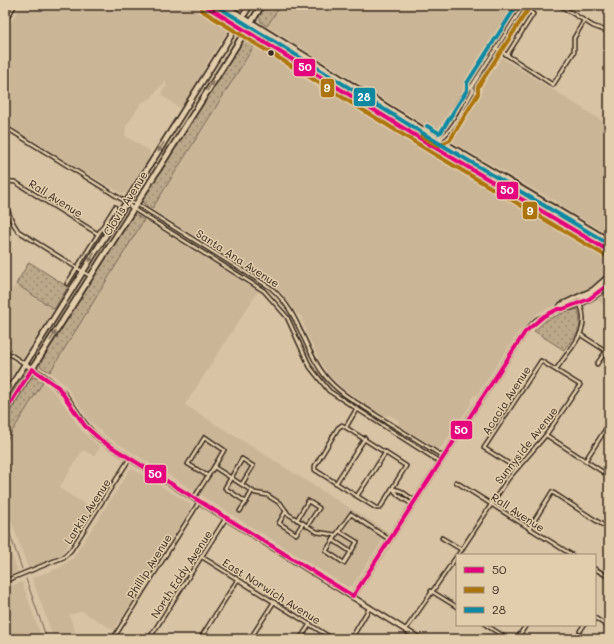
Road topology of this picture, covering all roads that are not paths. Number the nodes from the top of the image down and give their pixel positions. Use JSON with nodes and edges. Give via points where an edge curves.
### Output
{"nodes":[{"id":1,"x":15,"y":5,"type":"edge"},
{"id":2,"x":204,"y":5,"type":"edge"},
{"id":3,"x":223,"y":5,"type":"edge"},
{"id":4,"x":250,"y":5,"type":"edge"},
{"id":5,"x":262,"y":5,"type":"edge"},
{"id":6,"x":559,"y":5,"type":"edge"},
{"id":7,"x":524,"y":6,"type":"edge"},
{"id":8,"x":5,"y":14,"type":"edge"},
{"id":9,"x":9,"y":16,"type":"junction"},
{"id":10,"x":243,"y":17,"type":"junction"},
{"id":11,"x":5,"y":21,"type":"edge"},
{"id":12,"x":584,"y":21,"type":"junction"},
{"id":13,"x":251,"y":22,"type":"junction"},
{"id":14,"x":237,"y":26,"type":"junction"},
{"id":15,"x":245,"y":31,"type":"junction"},
{"id":16,"x":609,"y":32,"type":"edge"},
{"id":17,"x":496,"y":48,"type":"junction"},
{"id":18,"x":507,"y":55,"type":"junction"},
{"id":19,"x":311,"y":71,"type":"junction"},
{"id":20,"x":472,"y":86,"type":"junction"},
{"id":21,"x":354,"y":88,"type":"junction"},
{"id":22,"x":5,"y":127,"type":"edge"},
{"id":23,"x":439,"y":140,"type":"junction"},
{"id":24,"x":434,"y":147,"type":"junction"},
{"id":25,"x":5,"y":181,"type":"edge"},
{"id":26,"x":511,"y":192,"type":"junction"},
{"id":27,"x":126,"y":202,"type":"junction"},
{"id":28,"x":135,"y":203,"type":"junction"},
{"id":29,"x":5,"y":204,"type":"edge"},
{"id":30,"x":115,"y":207,"type":"dead end"},
{"id":31,"x":132,"y":208,"type":"junction"},
{"id":32,"x":555,"y":208,"type":"junction"},
{"id":33,"x":98,"y":234,"type":"junction"},
{"id":34,"x":609,"y":241,"type":"edge"},
{"id":35,"x":609,"y":251,"type":"edge"},
{"id":36,"x":77,"y":268,"type":"junction"},
{"id":37,"x":82,"y":272,"type":"junction"},
{"id":38,"x":90,"y":276,"type":"junction"},
{"id":39,"x":608,"y":278,"type":"edge"},
{"id":40,"x":67,"y":284,"type":"dead end"},
{"id":41,"x":609,"y":284,"type":"edge"},
{"id":42,"x":579,"y":303,"type":"junction"},
{"id":43,"x":558,"y":308,"type":"junction"},
{"id":44,"x":581,"y":335,"type":"junction"},
{"id":45,"x":609,"y":348,"type":"edge"},
{"id":46,"x":606,"y":351,"type":"junction"},
{"id":47,"x":5,"y":352,"type":"edge"},
{"id":48,"x":25,"y":364,"type":"junction"},
{"id":49,"x":597,"y":364,"type":"dead end"},
{"id":50,"x":32,"y":369,"type":"junction"},
{"id":51,"x":556,"y":370,"type":"junction"},
{"id":52,"x":5,"y":396,"type":"edge"},
{"id":53,"x":356,"y":410,"type":"junction"},
{"id":54,"x":5,"y":412,"type":"edge"},
{"id":55,"x":609,"y":424,"type":"edge"},
{"id":56,"x":346,"y":427,"type":"junction"},
{"id":57,"x":546,"y":435,"type":"junction"},
{"id":58,"x":365,"y":438,"type":"junction"},
{"id":59,"x":386,"y":452,"type":"junction"},
{"id":60,"x":444,"y":457,"type":"junction"},
{"id":61,"x":130,"y":458,"type":"junction"},
{"id":62,"x":585,"y":461,"type":"junction"},
{"id":63,"x":440,"y":463,"type":"junction"},
{"id":64,"x":214,"y":467,"type":"junction"},
{"id":65,"x":516,"y":468,"type":"junction"},
{"id":66,"x":208,"y":476,"type":"junction"},
{"id":67,"x":609,"y":476,"type":"edge"},
{"id":68,"x":231,"y":478,"type":"junction"},
{"id":69,"x":456,"y":482,"type":"dead end"},
{"id":70,"x":336,"y":483,"type":"junction"},
{"id":71,"x":242,"y":484,"type":"junction"},
{"id":72,"x":394,"y":489,"type":"junction"},
{"id":73,"x":252,"y":491,"type":"junction"},
{"id":74,"x":357,"y":496,"type":"junction"},
{"id":75,"x":194,"y":498,"type":"junction"},
{"id":76,"x":199,"y":502,"type":"junction"},
{"id":77,"x":246,"y":502,"type":"junction"},
{"id":78,"x":415,"y":503,"type":"junction"},
{"id":79,"x":492,"y":504,"type":"junction"},
{"id":80,"x":240,"y":511,"type":"dead end"},
{"id":81,"x":286,"y":511,"type":"junction"},
{"id":82,"x":226,"y":518,"type":"junction"},
{"id":83,"x":296,"y":520,"type":"junction"},
{"id":84,"x":303,"y":523,"type":"junction"},
{"id":85,"x":307,"y":526,"type":"junction"},
{"id":86,"x":528,"y":528,"type":"junction"},
{"id":87,"x":609,"y":529,"type":"edge"},
{"id":88,"x":339,"y":531,"type":"junction"},
{"id":89,"x":336,"y":535,"type":"junction"},
{"id":90,"x":442,"y":538,"type":"dead end"},
{"id":91,"x":333,"y":540,"type":"junction"},
{"id":92,"x":391,"y":540,"type":"junction"},
{"id":93,"x":462,"y":550,"type":"junction"},
{"id":94,"x":351,"y":552,"type":"junction"},
{"id":95,"x":459,"y":554,"type":"edge"},
{"id":96,"x":570,"y":554,"type":"edge"},
{"id":97,"x":202,"y":557,"type":"junction"},
{"id":98,"x":456,"y":559,"type":"edge"},
{"id":99,"x":596,"y":570,"type":"edge"},
{"id":100,"x":609,"y":577,"type":"edge"},
{"id":101,"x":238,"y":579,"type":"junction"},
{"id":102,"x":5,"y":581,"type":"edge"},
{"id":103,"x":431,"y":591,"type":"junction"},
{"id":104,"x":353,"y":596,"type":"junction"},
{"id":105,"x":274,"y":602,"type":"junction"},
{"id":106,"x":456,"y":606,"type":"edge"},
{"id":107,"x":370,"y":607,"type":"junction"},
{"id":108,"x":596,"y":619,"type":"edge"},
{"id":109,"x":310,"y":624,"type":"junction"},
{"id":110,"x":488,"y":626,"type":"edge"},
{"id":111,"x":525,"y":626,"type":"edge"},
{"id":112,"x":583,"y":626,"type":"edge"},
{"id":113,"x":609,"y":627,"type":"edge"},
{"id":114,"x":406,"y":630,"type":"junction"},
{"id":115,"x":580,"y":631,"type":"dead end"},
{"id":116,"x":113,"y":639,"type":"edge"},
{"id":117,"x":149,"y":639,"type":"edge"},
{"id":118,"x":200,"y":639,"type":"edge"},
{"id":119,"x":250,"y":639,"type":"edge"},
{"id":120,"x":300,"y":639,"type":"edge"},
{"id":121,"x":333,"y":639,"type":"edge"},
{"id":122,"x":351,"y":639,"type":"edge"},
{"id":123,"x":420,"y":639,"type":"edge"},
{"id":124,"x":508,"y":639,"type":"edge"},
{"id":125,"x":517,"y":639,"type":"edge"}],
"edges":[{"from":1,"to":9,"type":"street"},
{"from":2,"to":14,"type":"main road"},
{"from":3,"to":10,"type":"main road"},
{"from":4,"to":10,"type":"main road","name":"Clovis Avenue"},
{"from":5,"to":13,"type":"main road","name":"Clovis Avenue"},
{"from":6,"to":12,"type":"street"},
{"from":7,"to":17,"type":"street"},
{"from":7,"to":18,"type":"street","via":[[533,14]]},
{"from":8,"to":9,"type":"street"},
{"from":9,"to":11,"type":"street"},
{"from":10,"to":13,"type":"main road"},
{"from":10,"to":14,"type":"main road","name":"Clovis Avenue"},
{"from":12,"to":16,"type":"street"},
{"from":12,"to":18,"type":"street","via":[[574,38],[574,52],[553,85]]},
{"from":13,"to":15,"type":"main road","name":"Clovis Avenue"},
{"from":13,"to":21,"type":"main road"},
{"from":14,"to":15,"type":"main road"},
{"from":14,"to":27,"type":"main road","name":"Clovis Avenue","one_way":true},
{"from":15,"to":19,"type":"main road"},
{"from":28,"to":15,"type":"main road","name":"Clovis Avenue","one_way":true},
{"from":17,"to":18,"type":"street"},
{"from":17,"to":20,"type":"street"},
{"from":19,"to":21,"type":"main road","via":[[325,75],[348,89]]},
{"from":19,"to":24,"type":"main road"},
{"from":20,"to":23,"type":"street","via":[[460,100]]},
{"from":20,"to":23,"type":"street","via":[[473,91],[445,136]]},
{"from":21,"to":23,"type":"main road"},
{"from":22,"to":27,"type":"street","name":"Santa Ana Avenue"},
{"from":23,"to":24,"type":"street"},
{"from":23,"to":32,"type":"main road"},
{"from":24,"to":26,"type":"main road"},
{"from":25,"to":33,"type":"street","name":"Rall Avenue","via":[[15,182]]},
{"from":26,"to":32,"type":"main road","via":[[527,196],[548,209]]},
{"from":26,"to":35,"type":"main road"},
{"from":27,"to":28,"type":"street","name":"Santa Ana Avenue"},
{"from":27,"to":31,"type":"street","name":"Santa Ana Avenue"},
{"from":27,"to":37,"type":"main road","name":"Clovis Avenue","one_way":true},
{"from":28,"to":31,"type":"main road","name":"Clovis Avenue"},
{"from":28,"to":60,"type":"street","name":"Santa Ana Avenue","via":[[271,288],[282,298],[296,318],[314,359],[330,382],[347,396]]},
{"from":29,"to":36,"type":"street","via":[[18,231]]},
{"from":30,"to":33,"type":"street"},
{"from":31,"to":38,"type":"main road","name":"Clovis Avenue"},
{"from":31,"to":53,"type":"street","name":"Santa Ana Avenue","via":[[271,298],[287,317],[318,380],[336,397]]},
{"from":32,"to":34,"type":"main road"},
{"from":33,"to":36,"type":"street"},
{"from":36,"to":37,"type":"street"},
{"from":36,"to":40,"type":"street"},
{"from":37,"to":38,"type":"street"},
{"from":37,"to":48,"type":"main road","name":"Clovis Avenue"},
{"from":50,"to":38,"type":"main road","name":"Clovis Avenue","one_way":true},
{"from":39,"to":42,"type":"main road","via":[[598,290],[581,299]]},
{"from":39,"to":43,"type":"main road","via":[[593,290]]},
{"from":41,"to":42,"type":"main road","via":[[598,294]]},
{"from":42,"to":43,"type":"main road","via":[[563,309]]},
{"from":42,"to":44,"type":"street","via":[[584,317]]},
{"from":43,"to":60,"type":"main road","via":[[537,320],[525,332]]},
{"from":44,"to":46,"type":"street"},
{"from":44,"to":51,"type":"street"},
{"from":45,"to":46,"type":"street"},
{"from":46,"to":49,"type":"street"},
{"from":47,"to":48,"type":"street"},
{"from":48,"to":50,"type":"main road"},
{"from":48,"to":52,"type":"main road","name":"Clovis Avenue"},
{"from":50,"to":54,"type":"main road","name":"Clovis Avenue"},
{"from":50,"to":61,"type":"main road","via":[[58,388],[90,431]]},
{"from":51,"to":57,"type":"street","name":"Sunnyside Avenue","via":[[580,385]]},
{"from":51,"to":65,"type":"street","name":"Acacia Avenue","via":[[541,361],[484,448]]},
{"from":53,"to":56,"type":"street"},
{"from":53,"to":63,"type":"street","name":"Santa Ana Avenue"},
{"from":55,"to":62,"type":"street"},
{"from":56,"to":58,"type":"street"},
{"from":56,"to":70,"type":"street","via":[[342,425],[338,428],[315,466],[315,470]]},
{"from":57,"to":62,"type":"street"},
{"from":57,"to":65,"type":"street","name":"Sunnyside Avenue"},
{"from":58,"to":59,"type":"street"},
{"from":58,"to":70,"type":"street"},
{"from":59,"to":72,"type":"street","via":[[406,466]]},
{"from":59,"to":74,"type":"street"},
{"from":60,"to":63,"type":"main road"},
{"from":61,"to":75,"type":"main road"},
{"from":61,"to":102,"type":"street","name":"Larkin Avenue","via":[[64,557]]},
{"from":62,"to":67,"type":"street"},
{"from":63,"to":78,"type":"main road"},
{"from":64,"to":66,"type":"street"},
{"from":64,"to":66,"type":"street","via":[[224,450],[205,437],[188,464]]},
{"from":64,"to":68,"type":"street"},
{"from":65,"to":79,"type":"street","name":"Sunnyside Avenue"},
{"from":66,"to":75,"type":"street"},
{"from":68,"to":71,"type":"street"},
{"from":68,"to":71,"type":"street","via":[[242,460],[253,466]]},
{"from":68,"to":77,"type":"street","via":[[225,488]]},
{"from":69,"to":79,"type":"street","name":"Rall Avenue"},
{"from":70,"to":74,"type":"street"},
{"from":71,"to":73,"type":"street"},
{"from":72,"to":74,"type":"street","via":[[380,508]]},
{"from":72,"to":78,"type":"street","via":[[401,491]]},
{"from":73,"to":77,"type":"street"},
{"from":73,"to":81,"type":"street","via":[[267,495],[281,504]]},
{"from":75,"to":76,"type":"main road"},
{"from":76,"to":82,"type":"main road"},
{"from":76,"to":116,"type":"street","name":"Phillip Avenue"},
{"from":77,"to":80,"type":"street"},
{"from":78,"to":92,"type":"main road"},
{"from":79,"to":86,"type":"street","name":"Rall Avenue"},
{"from":79,"to":93,"type":"street","name":"Sunnyside Avenue"},
{"from":81,"to":83,"type":"street"},
{"from":81,"to":84,"type":"street","via":[[279,523],[296,534]]},
{"from":82,"to":97,"type":"street","name":"North Eddy Avenue"},
{"from":82,"to":104,"type":"main road"},
{"from":83,"to":84,"type":"street"},
{"from":83,"to":85,"type":"street","via":[[308,501],[314,504],[319,508]]},
{"from":84,"to":85,"type":"street"},
{"from":85,"to":89,"type":"street","via":[[317,532]]},
{"from":86,"to":87,"type":"street","via":[[552,492]]},
{"from":86,"to":96,"type":"street","name":"Rall Avenue"},
{"from":88,"to":89,"type":"street"},
{"from":88,"to":92,"type":"street","via":[[351,514]]},
{"from":88,"to":94,"type":"street","via":[[357,542]]},
{"from":89,"to":91,"type":"street"},
{"from":90,"to":93,"type":"street"},
{"from":91,"to":94,"type":"street"},
{"from":91,"to":94,"type":"street","via":[[326,551],[344,563]]},
{"from":92,"to":104,"type":"main road"},
{"from":93,"to":95,"type":"street","name":"Sunnyside Avenue"},
{"from":97,"to":101,"type":"street","name":"East Norwich Avenue"},
{"from":97,"to":117,"type":"street","name":"North Eddy Avenue"},
{"from":98,"to":103,"type":"street","name":"Sunnyside Avenue"},
{"from":99,"to":100,"type":"street"},
{"from":101,"to":105,"type":"street","name":"East Norwich Avenue"},
{"from":101,"to":118,"type":"street"},
{"from":103,"to":106,"type":"street"},
{"from":103,"to":114,"type":"street","name":"Sunnyside Avenue"},
{"from":104,"to":107,"type":"main road"},
{"from":105,"to":109,"type":"street","name":"East Norwich Avenue"},
{"from":105,"to":119,"type":"street"},
{"from":107,"to":114,"type":"main road"},
{"from":107,"to":122,"type":"street"},
{"from":108,"to":113,"type":"street"},
{"from":109,"to":120,"type":"street"},
{"from":109,"to":121,"type":"street","name":"East Norwich Avenue"},
{"from":110,"to":124,"type":"street"},
{"from":111,"to":125,"type":"street"},
{"from":112,"to":115,"type":"street"},
{"from":114,"to":123,"type":"main road"}]}
